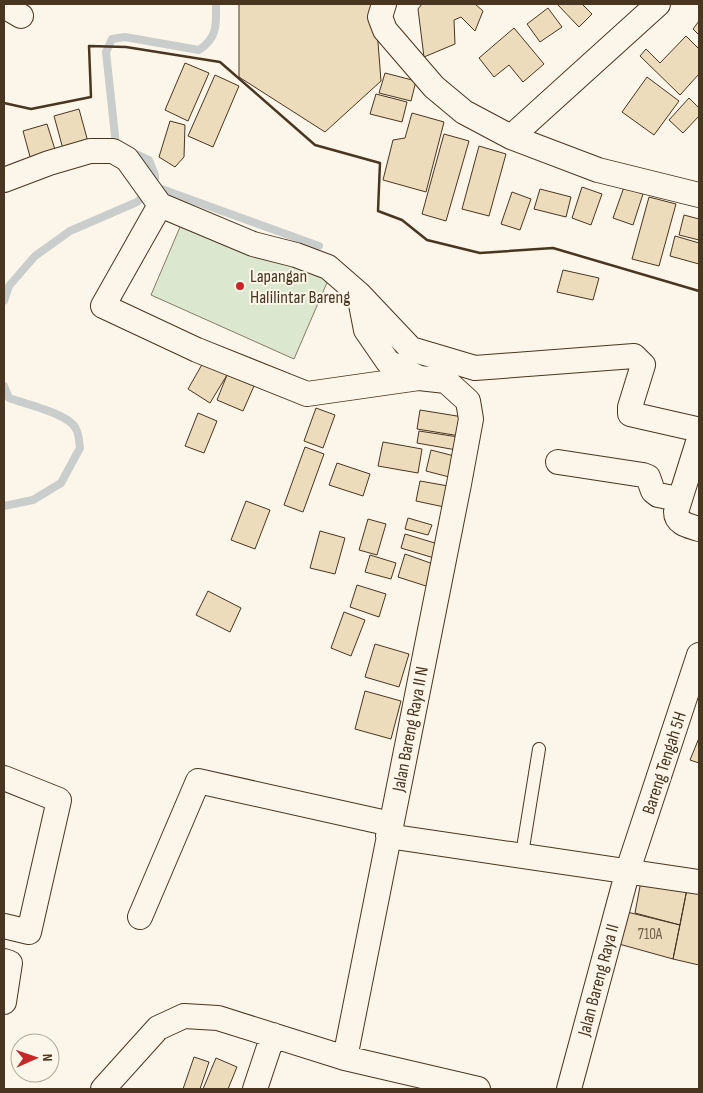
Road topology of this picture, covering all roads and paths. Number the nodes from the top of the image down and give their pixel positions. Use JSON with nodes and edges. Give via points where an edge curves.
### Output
{"nodes":[{"id":1,"x":384,"y":4,"type":"edge"},
{"id":2,"x":658,"y":4,"type":"edge"},
{"id":3,"x":511,"y":137,"type":"junction"},
{"id":4,"x":4,"y":180,"type":"edge"},
{"id":5,"x":699,"y":195,"type":"edge"},
{"id":6,"x":160,"y":205,"type":"junction"},
{"id":7,"x":359,"y":294,"type":"junction"},
{"id":8,"x":419,"y":378,"type":"junction"},
{"id":9,"x":699,"y":434,"type":"edge"},
{"id":10,"x":699,"y":439,"type":"edge"},
{"id":11,"x":558,"y":462,"type":"dead end"},
{"id":12,"x":679,"y":499,"type":"junction"},
{"id":13,"x":699,"y":529,"type":"edge"},
{"id":14,"x":699,"y":655,"type":"edge"},
{"id":15,"x":539,"y":750,"type":"dead end"},
{"id":16,"x":4,"y":778,"type":"edge"},
{"id":17,"x":389,"y":830,"type":"junction"},
{"id":18,"x":522,"y":854,"type":"junction"},
{"id":19,"x":628,"y":870,"type":"junction"},
{"id":20,"x":699,"y":882,"type":"edge"},
{"id":21,"x":140,"y":917,"type":"dead end"},
{"id":22,"x":4,"y":926,"type":"edge"},
{"id":23,"x":4,"y":961,"type":"edge"},
{"id":24,"x":4,"y":1002,"type":"edge"},
{"id":25,"x":273,"y":1035,"type":"junction"},
{"id":26,"x":345,"y":1058,"type":"junction"},
{"id":27,"x":103,"y":1089,"type":"edge"},
{"id":28,"x":255,"y":1089,"type":"edge"},
{"id":29,"x":478,"y":1089,"type":"edge"},
{"id":30,"x":569,"y":1089,"type":"edge"}],
"edges":[{"from":1,"to":3,"type":"street","via":[[380,17],[385,30],[434,87],[464,112]]},
{"from":2,"to":3,"type":"street"},
{"from":3,"to":5,"type":"street","via":[[598,170]]},
{"from":4,"to":6,"type":"street","via":[[90,151],[112,151],[127,159]]},
{"from":6,"to":7,"type":"street","via":[[253,244],[328,267]]},
{"from":6,"to":8,"type":"street","via":[[103,306],[197,350],[307,394]]},
{"from":7,"to":8,"type":"street","via":[[366,330],[388,362]]},
{"from":7,"to":9,"type":"street","via":[[411,349],[475,368],[634,356],[643,364],[630,414],[696,429]]},
{"from":8,"to":17,"type":"street","name":"Jalan Bareng Raya II N","via":[[446,382],[468,401],[471,419]]},
{"from":10,"to":12,"type":"street"},
{"from":11,"to":12,"type":"street","via":[[643,475],[648,477],[658,495]]},
{"from":12,"to":13,"type":"street","via":[[676,517],[680,522]]},
{"from":14,"to":19,"type":"street","name":"Bareng Tengah 5H"},
{"from":15,"to":18,"type":"lane"},
{"from":16,"to":22,"type":"street","via":[[59,800],[29,932]]},
{"from":17,"to":18,"type":"street"},
{"from":17,"to":21,"type":"street","via":[[198,781]]},
{"from":17,"to":26,"type":"street","name":"Jalan Bareng Raya II N"},
{"from":18,"to":19,"type":"street"},
{"from":19,"to":20,"type":"street"},
{"from":19,"to":30,"type":"street","name":"Jalan Bareng Raya II"},
{"from":23,"to":24,"type":"street","via":[[10,963]]},
{"from":25,"to":26,"type":"street"},
{"from":25,"to":27,"type":"street","via":[[218,1018],[184,1016],[158,1028]]},
{"from":25,"to":28,"type":"street"},
{"from":26,"to":29,"type":"street"}]}
